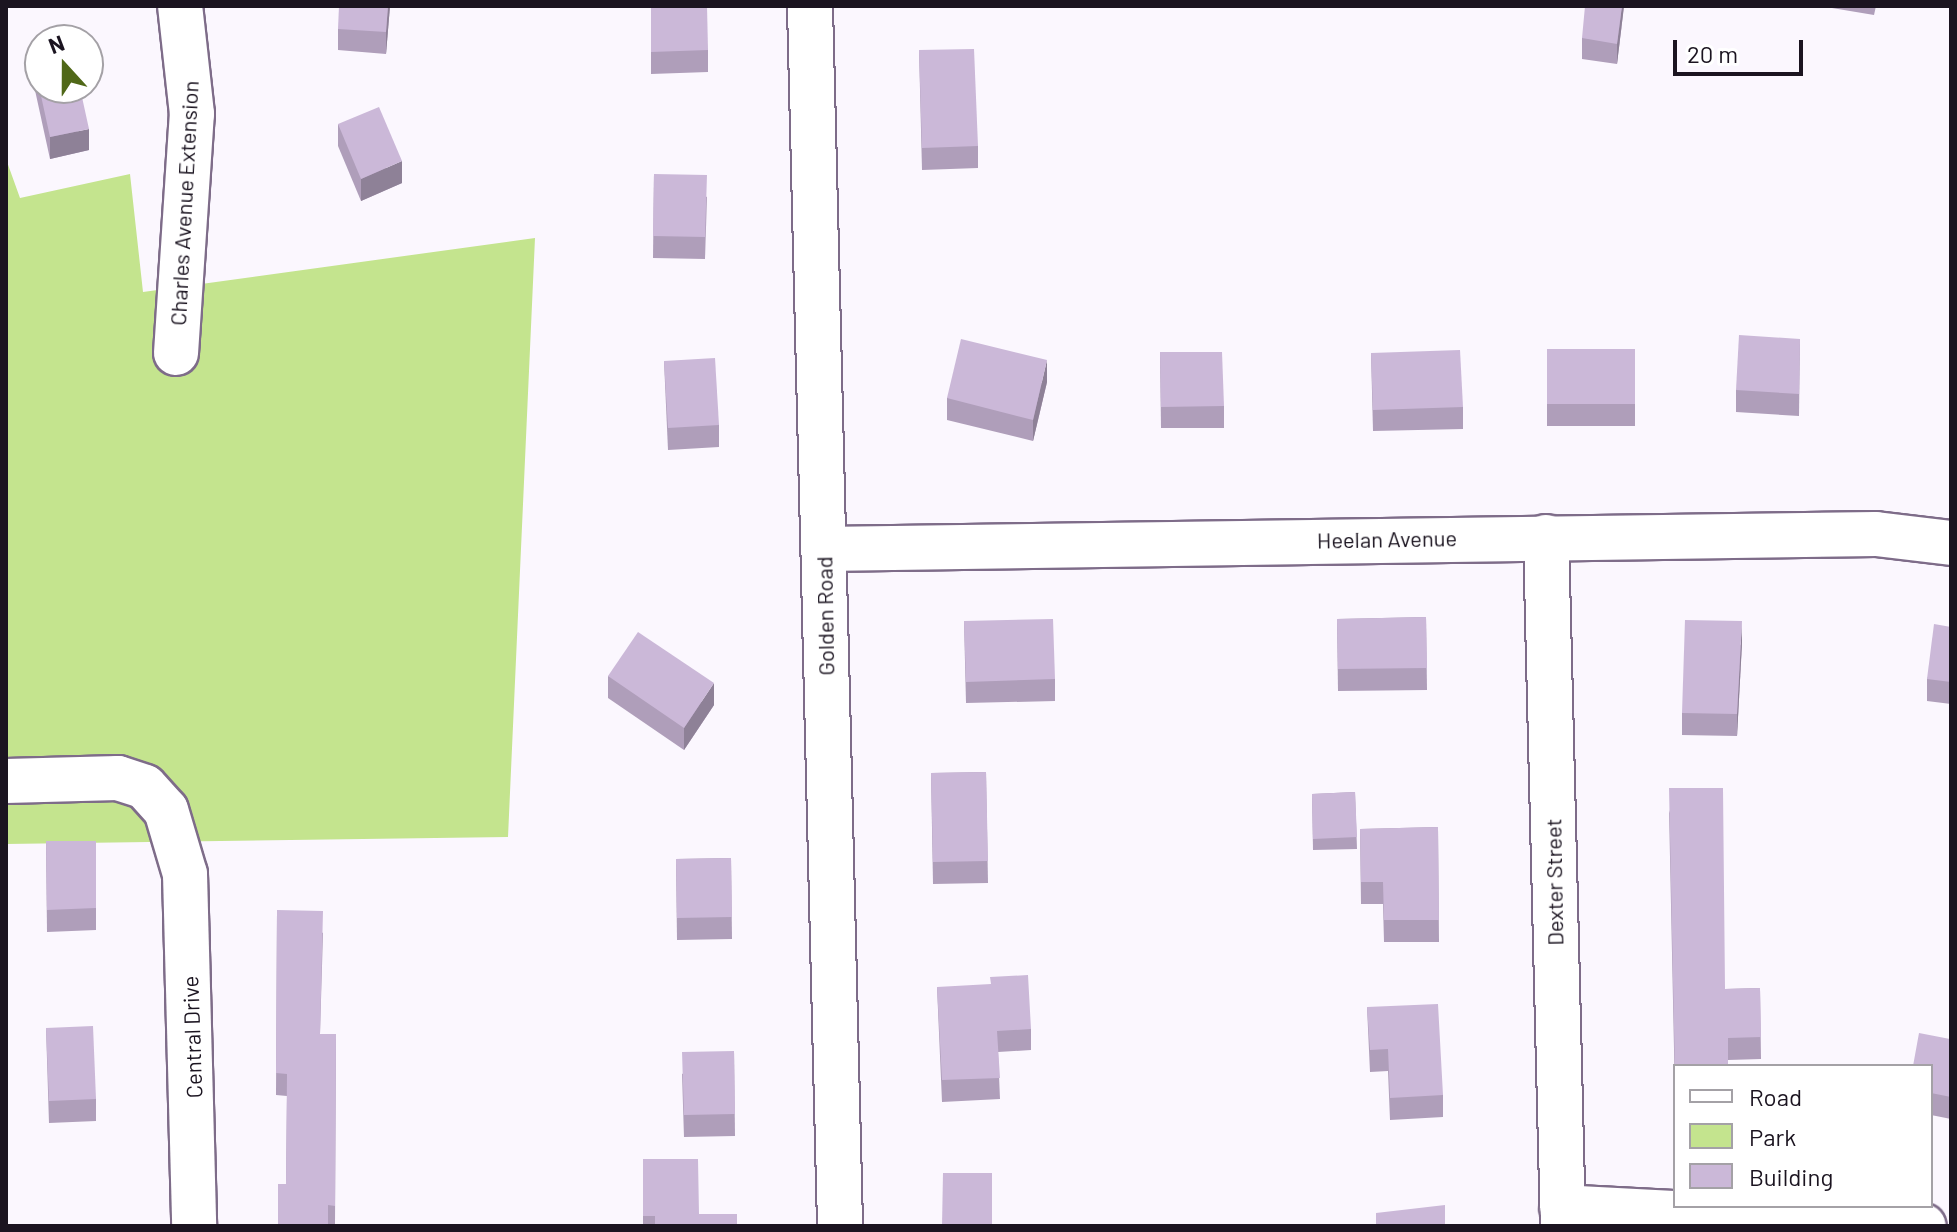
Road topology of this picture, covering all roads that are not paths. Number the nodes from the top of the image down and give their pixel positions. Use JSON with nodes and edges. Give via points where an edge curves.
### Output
{"nodes":[{"id":1,"x":180,"y":6,"type":"edge"},
{"id":2,"x":810,"y":6,"type":"edge"},
{"id":3,"x":176,"y":353,"type":"dead end"},
{"id":4,"x":1546,"y":537,"type":"junction"},
{"id":5,"x":1951,"y":543,"type":"edge"},
{"id":6,"x":823,"y":549,"type":"junction"},
{"id":7,"x":6,"y":781,"type":"edge"},
{"id":8,"x":1563,"y":1217,"type":"edge"},
{"id":9,"x":194,"y":1226,"type":"edge"},
{"id":10,"x":840,"y":1226,"type":"edge"},
{"id":11,"x":1924,"y":1226,"type":"edge"}],
"edges":[{"from":1,"to":3,"type":"street","name":"Charles Avenue Extension","via":[[192,114]]},
{"from":2,"to":6,"type":"street","name":"Golden Road"},
{"from":4,"to":5,"type":"street","name":"Heelan Avenue","via":[[1876,534]]},
{"from":4,"to":6,"type":"street","name":"Heelan Avenue"},
{"from":4,"to":8,"type":"street","name":"Dexter Street"},
{"from":6,"to":10,"type":"street","name":"Golden Road"},
{"from":7,"to":9,"type":"street","name":"Central Drive","via":[[132,782],[166,810],[180,848],[195,1079]]},
{"from":8,"to":11,"type":"street"}]}
